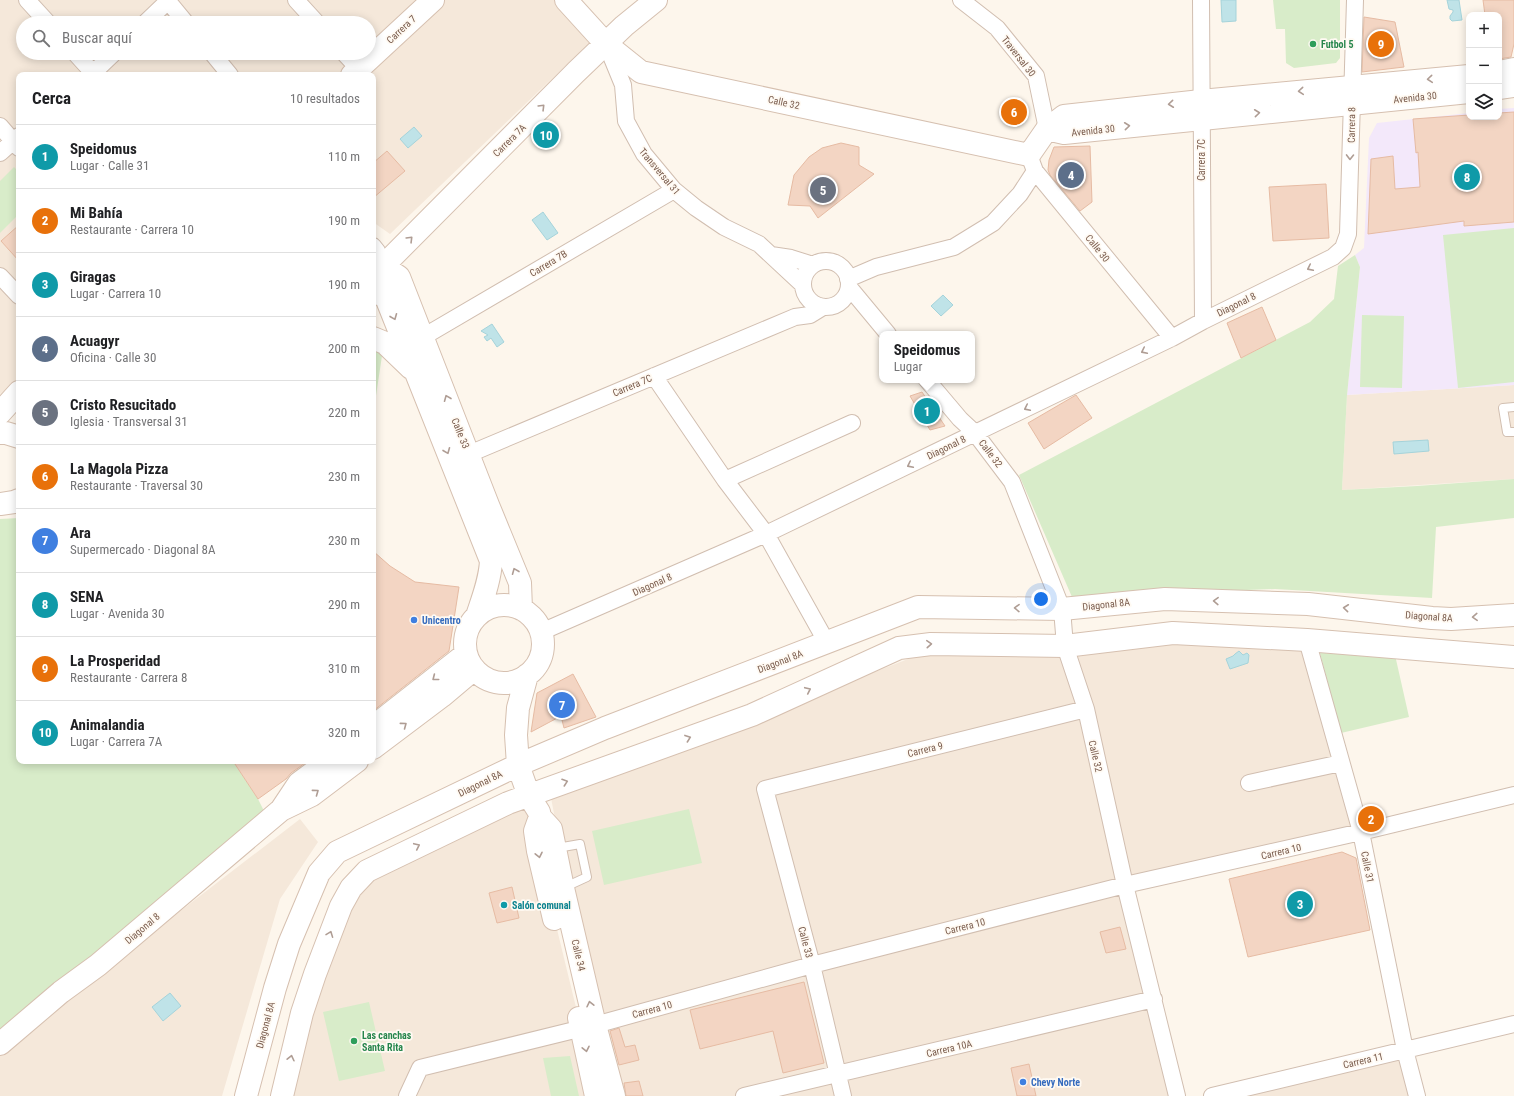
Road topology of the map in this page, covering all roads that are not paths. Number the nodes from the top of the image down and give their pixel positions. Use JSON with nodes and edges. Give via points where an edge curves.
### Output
{"nodes":[{"id":1,"x":27,"y":0,"type":"edge"},
{"id":2,"x":167,"y":0,"type":"edge"},
{"id":3,"x":296,"y":0,"type":"edge"},
{"id":4,"x":566,"y":0,"type":"edge"},
{"id":5,"x":656,"y":0,"type":"edge"},
{"id":6,"x":961,"y":0,"type":"edge"},
{"id":7,"x":1201,"y":0,"type":"edge"},
{"id":8,"x":1355,"y":0,"type":"edge"},
{"id":9,"x":428,"y":2,"type":"edge"},
{"id":10,"x":42,"y":16,"type":"edge"},
{"id":11,"x":152,"y":16,"type":"edge"},
{"id":12,"x":180,"y":16,"type":"edge"},
{"id":13,"x":311,"y":16,"type":"edge"},
{"id":14,"x":606,"y":44,"type":"junction"},
{"id":15,"x":376,"y":52,"type":"edge"},
{"id":16,"x":81,"y":60,"type":"edge"},
{"id":17,"x":107,"y":60,"type":"edge"},
{"id":18,"x":218,"y":60,"type":"edge"},
{"id":19,"x":348,"y":60,"type":"edge"},
{"id":20,"x":368,"y":60,"type":"edge"},
{"id":21,"x":1514,"y":69,"type":"edge"},
{"id":22,"x":1502,"y":71,"type":"edge"},
{"id":23,"x":91,"y":72,"type":"edge"},
{"id":24,"x":95,"y":72,"type":"edge"},
{"id":25,"x":228,"y":72,"type":"edge"},
{"id":26,"x":355,"y":72,"type":"edge"},
{"id":27,"x":1466,"y":76,"type":"edge"},
{"id":28,"x":1514,"y":86,"type":"edge"},
{"id":29,"x":1502,"y":88,"type":"edge"},
{"id":30,"x":1466,"y":92,"type":"edge"},
{"id":31,"x":1352,"y":95,"type":"junction"},
{"id":32,"x":1201,"y":110,"type":"junction"},
{"id":33,"x":0,"y":126,"type":"edge"},
{"id":34,"x":1047,"y":129,"type":"junction"},
{"id":35,"x":16,"y":141,"type":"edge"},
{"id":36,"x":16,"y":143,"type":"edge"},
{"id":37,"x":0,"y":153,"type":"edge"},
{"id":38,"x":1032,"y":163,"type":"junction"},
{"id":39,"x":674,"y":190,"type":"junction"},
{"id":40,"x":1343,"y":248,"type":"joint"},
{"id":41,"x":376,"y":250,"type":"edge"},
{"id":42,"x":771,"y":254,"type":"junction"},
{"id":43,"x":832,"y":263,"type":"junction"},
{"id":44,"x":813,"y":265,"type":"junction"},
{"id":45,"x":378,"y":267,"type":"edge"},
{"id":46,"x":876,"y":267,"type":"junction"},
{"id":47,"x":0,"y":276,"type":"edge"},
{"id":48,"x":848,"y":283,"type":"junction"},
{"id":49,"x":376,"y":291,"type":"edge"},
{"id":50,"x":805,"y":291,"type":"junction"},
{"id":51,"x":16,"y":293,"type":"edge"},
{"id":52,"x":830,"y":305,"type":"junction"},
{"id":53,"x":869,"y":310,"type":"junction"},
{"id":54,"x":795,"y":317,"type":"junction"},
{"id":55,"x":1202,"y":321,"type":"junction"},
{"id":56,"x":886,"y":331,"type":"edge"},
{"id":57,"x":423,"y":337,"type":"junction"},
{"id":58,"x":1172,"y":338,"type":"junction"},
{"id":59,"x":376,"y":339,"type":"edge"},
{"id":60,"x":416,"y":373,"type":"junction"},
{"id":61,"x":654,"y":376,"type":"junction"},
{"id":62,"x":930,"y":383,"type":"edge"},
{"id":63,"x":16,"y":395,"type":"edge"},
{"id":64,"x":1514,"y":407,"type":"edge"},
{"id":65,"x":0,"y":413,"type":"edge"},
{"id":66,"x":852,"y":423,"type":"dead end"},
{"id":67,"x":1514,"y":432,"type":"edge"},
{"id":68,"x":0,"y":433,"type":"edge"},
{"id":69,"x":975,"y":433,"type":"junction"},
{"id":70,"x":16,"y":436,"type":"edge"},
{"id":71,"x":469,"y":454,"type":"junction"},
{"id":72,"x":725,"y":480,"type":"junction"},
{"id":73,"x":766,"y":534,"type":"junction"},
{"id":74,"x":521,"y":609,"type":"junction"},
{"id":75,"x":1062,"y":609,"type":"junction"},
{"id":76,"x":1514,"y":615,"type":"edge"},
{"id":77,"x":477,"y":616,"type":"junction"},
{"id":78,"x":541,"y":632,"type":"junction"},
{"id":79,"x":1307,"y":640,"type":"junction"},
{"id":80,"x":827,"y":643,"type":"junction"},
{"id":81,"x":1065,"y":646,"type":"junction"},
{"id":82,"x":1514,"y":657,"type":"edge"},
{"id":83,"x":470,"y":661,"type":"junction"},
{"id":84,"x":527,"y":675,"type":"junction"},
{"id":85,"x":503,"y":682,"type":"junction"},
{"id":86,"x":518,"y":708,"type":"junction"},
{"id":87,"x":1086,"y":709,"type":"junction"},
{"id":88,"x":376,"y":725,"type":"edge"},
{"id":89,"x":376,"y":746,"type":"edge"},
{"id":90,"x":1341,"y":763,"type":"junction"},
{"id":91,"x":325,"y":764,"type":"edge"},
{"id":92,"x":353,"y":764,"type":"edge"},
{"id":93,"x":518,"y":766,"type":"junction"},
{"id":94,"x":1249,"y":783,"type":"dead end"},
{"id":95,"x":765,"y":789,"type":"joint"},
{"id":96,"x":1514,"y":795,"type":"edge"},
{"id":97,"x":529,"y":796,"type":"junction"},
{"id":98,"x":281,"y":810,"type":"junction"},
{"id":99,"x":540,"y":817,"type":"junction"},
{"id":100,"x":1361,"y":832,"type":"junction"},
{"id":101,"x":1125,"y":885,"type":"junction"},
{"id":102,"x":812,"y":965,"type":"junction"},
{"id":103,"x":1154,"y":999,"type":"junction"},
{"id":104,"x":1514,"y":1024,"type":"edge"},
{"id":105,"x":588,"y":1026,"type":"junction"},
{"id":106,"x":0,"y":1044,"type":"edge"},
{"id":107,"x":1405,"y":1050,"type":"junction"},
{"id":108,"x":838,"y":1074,"type":"junction"},
{"id":109,"x":246,"y":1096,"type":"edge"},
{"id":110,"x":282,"y":1096,"type":"edge"},
{"id":111,"x":407,"y":1096,"type":"edge"},
{"id":112,"x":596,"y":1096,"type":"edge"},
{"id":113,"x":614,"y":1096,"type":"edge"},
{"id":114,"x":744,"y":1096,"type":"edge"},
{"id":115,"x":843,"y":1096,"type":"edge"},
{"id":116,"x":1177,"y":1096,"type":"edge"},
{"id":117,"x":1212,"y":1096,"type":"edge"},
{"id":118,"x":1416,"y":1096,"type":"edge"}],
"edges":[{"from":1,"to":10,"type":"street"},
{"from":2,"to":11,"type":"street"},
{"from":2,"to":12,"type":"street"},
{"from":3,"to":13,"type":"street"},
{"from":4,"to":14,"type":"street","name":"Calle 32"},
{"from":5,"to":14,"type":"street","name":"Carrera 7A"},
{"from":6,"to":34,"type":"street","name":"Traversal 30","via":[[997,28],[1036,76]]},
{"from":7,"to":32,"type":"street","name":"Carrera 7C"},
{"from":8,"to":31,"type":"street","name":"Carrera 8"},
{"from":9,"to":15,"type":"street","name":"Carrera 7"},
{"from":14,"to":38,"type":"street","name":"Calle 32","via":[[641,72]]},
{"from":14,"to":39,"type":"street","name":"Transversal 31","via":[[623,84],[626,121],[644,154]]},
{"from":45,"to":14,"type":"street","name":"Carrera 7A","one_way":true},
{"from":16,"to":23,"type":"street"},
{"from":17,"to":24,"type":"street"},
{"from":18,"to":25,"type":"street"},
{"from":19,"to":26,"type":"street"},
{"from":20,"to":26,"type":"street","name":"Carrera 7"},
{"from":21,"to":22,"type":"street"},
{"from":27,"to":31,"type":"street","name":"Avenida 30","one_way":true},
{"from":28,"to":29,"type":"street"},
{"from":30,"to":31,"type":"street","name":"Avenida 30"},
{"from":31,"to":32,"type":"street","name":"Avenida 30"},
{"from":31,"to":40,"type":"street","name":"Carrera 8","one_way":true,"via":[[1348,234]]},
{"from":32,"to":34,"type":"street","name":"Avenida 30","via":[[1064,133]]},
{"from":32,"to":55,"type":"street","name":"Carrera 7C"},
{"from":33,"to":35,"type":"street"},
{"from":34,"to":38,"type":"street"},
{"from":36,"to":37,"type":"street"},
{"from":38,"to":46,"type":"street","via":[[1020,194],[993,223],[954,248]]},
{"from":38,"to":58,"type":"street","name":"Calle 30"},
{"from":39,"to":42,"type":"street","name":"Transversal 31","via":[[724,227],[759,244]]},
{"from":39,"to":57,"type":"street","name":"Carrera 7B"},
{"from":40,"to":55,"type":"street","name":"Diagonal 8","one_way":true,"via":[[1333,257]]},
{"from":41,"to":45,"type":"street","name":"Calle 33"},
{"from":42,"to":44,"type":"street","name":"Transversal 31"},
{"from":42,"to":50,"type":"street","name":"Transversal 31"},
{"from":43,"to":44,"type":"street"},
{"from":43,"to":46,"type":"street"},
{"from":43,"to":48,"type":"street","via":[[845,272]]},
{"from":44,"to":50,"type":"street","via":[[804,277]]},
{"from":45,"to":49,"type":"street","name":"Carrera 7A"},
{"from":45,"to":57,"type":"street","name":"Calle 33","via":[[399,277]]},
{"from":45,"to":60,"type":"street","name":"Calle 33","one_way":true,"via":[[385,294]]},
{"from":46,"to":48,"type":"street"},
{"from":47,"to":51,"type":"street"},
{"from":48,"to":52,"type":"street","via":[[846,295]]},
{"from":48,"to":53,"type":"street"},
{"from":50,"to":52,"type":"street","via":[[817,305]]},
{"from":50,"to":54,"type":"street"},
{"from":52,"to":53,"type":"street"},
{"from":52,"to":54,"type":"street","name":"Carrera 7C","via":[[810,315]]},
{"from":53,"to":56,"type":"street"},
{"from":54,"to":61,"type":"street","name":"Carrera 7C"},
{"from":55,"to":58,"type":"street","name":"Diagonal 8"},
{"from":71,"to":57,"type":"street","name":"Calle 33","one_way":true},
{"from":58,"to":69,"type":"street","name":"Diagonal 8","one_way":true},
{"from":59,"to":60,"type":"street","via":[[385,343]]},
{"from":60,"to":77,"type":"street","name":"Calle 33","one_way":true,"via":[[490,561],[490,573]]},
{"from":61,"to":71,"type":"street","name":"Carrera 7C"},
{"from":61,"to":72,"type":"street"},
{"from":62,"to":69,"type":"street"},
{"from":63,"to":65,"type":"street"},
{"from":64,"to":67,"type":"lane","via":[[1503,408],[1507,432]]},
{"from":66,"to":72,"type":"street"},
{"from":68,"to":70,"type":"street"},
{"from":69,"to":73,"type":"street","name":"Diagonal 8","one_way":true},
{"from":69,"to":75,"type":"street","name":"Calle 32","via":[[1012,482]]},
{"from":74,"to":71,"type":"street","name":"Calle 33","one_way":true,"via":[[520,584]]},
{"from":72,"to":73,"type":"street"},
{"from":73,"to":78,"type":"street","name":"Diagonal 8"},
{"from":73,"to":80,"type":"street"},
{"from":74,"to":77,"type":"street","via":[[501,605],[490,607]]},
{"from":74,"to":78,"type":"street","via":[[532,617]]},
{"from":76,"to":75,"type":"street","name":"Diagonal 8A","one_way":true,"via":[[1451,619],[1308,604],[1165,599]]},
{"from":75,"to":80,"type":"street","name":"Diagonal 8A","one_way":true,"via":[[918,607]]},
{"from":75,"to":81,"type":"street","name":"Calle 32"},
{"from":77,"to":83,"type":"street","via":[[467,631],[465,642]]},
{"from":78,"to":84,"type":"street","via":[[541,656],[536,667]]},
{"from":79,"to":81,"type":"street","via":[[1173,633]]},
{"from":79,"to":82,"type":"street"},
{"from":79,"to":90,"type":"street","name":"Calle 31"},
{"from":80,"to":93,"type":"street","name":"Diagonal 8A","via":[[605,728]]},
{"from":81,"to":87,"type":"street","name":"Calle 32"},
{"from":97,"to":81,"type":"street","one_way":true,"via":[[752,716],[899,648],[931,644]]},
{"from":83,"to":85,"type":"street","via":[[482,676],[492,681]]},
{"from":83,"to":88,"type":"street","one_way":true},
{"from":89,"to":83,"type":"street","one_way":true,"via":[[442,696]]},
{"from":84,"to":85,"type":"street","via":[[520,680]]},
{"from":84,"to":86,"type":"street","name":"Calle 34"},
{"from":85,"to":86,"type":"street"},
{"from":86,"to":93,"type":"street","name":"Calle 34"},
{"from":87,"to":95,"type":"street","name":"Carrera 9"},
{"from":87,"to":101,"type":"street","name":"Calle 32"},
{"from":90,"to":94,"type":"street"},
{"from":90,"to":100,"type":"street","name":"Calle 31"},
{"from":91,"to":98,"type":"street","name":"Diagonal 8","via":[[299,783]]},
{"from":98,"to":92,"type":"street","name":"Diagonal 8","one_way":true,"via":[[312,795]]},
{"from":93,"to":97,"type":"street","name":"Calle 34"},
{"from":93,"to":109,"type":"street","name":"Diagonal 8A","via":[[337,852],[327,862],[319,873],[290,944],[275,988]]},
{"from":95,"to":102,"type":"street","name":"Calle 33"},
{"from":96,"to":100,"type":"street","name":"Carrera 10"},
{"from":97,"to":99,"type":"street","name":"Calle 34"},
{"from":110,"to":97,"type":"street","one_way":true,"via":[[312,981],[341,906],[351,888],[367,871],[380,864],[508,803]]},
{"from":98,"to":106,"type":"street","name":"Diagonal 8","via":[[98,965],[61,992]]},
{"from":105,"to":99,"type":"street","name":"Calle 34","one_way":true,"via":[[551,829]]},
{"from":99,"to":105,"type":"street","name":"Calle 34","one_way":true,"via":[[535,831],[538,851]]},
{"from":100,"to":101,"type":"street","name":"Carrera 10"},
{"from":100,"to":107,"type":"street","name":"Calle 31"},
{"from":101,"to":102,"type":"street","name":"Carrera 10"},
{"from":101,"to":103,"type":"street","name":"Calle 32"},
{"from":102,"to":105,"type":"street","name":"Carrera 10"},
{"from":102,"to":108,"type":"street","name":"Calle 33"},
{"from":103,"to":108,"type":"street","name":"Carrera 10A"},
{"from":103,"to":116,"type":"street","name":"Calle 32"},
{"from":104,"to":107,"type":"street","name":"Carrera 11"},
{"from":105,"to":111,"type":"street","name":"Carrera 10","via":[[420,1068]]},
{"from":105,"to":112,"type":"street","name":"Calle 34","one_way":true},
{"from":105,"to":113,"type":"street","name":"Calle 34"},
{"from":107,"to":117,"type":"street","name":"Carrera 11"},
{"from":107,"to":118,"type":"street","name":"Calle 31"},
{"from":108,"to":114,"type":"street","name":"Carrera 10A"},
{"from":108,"to":115,"type":"street","name":"Calle 33"}]}
